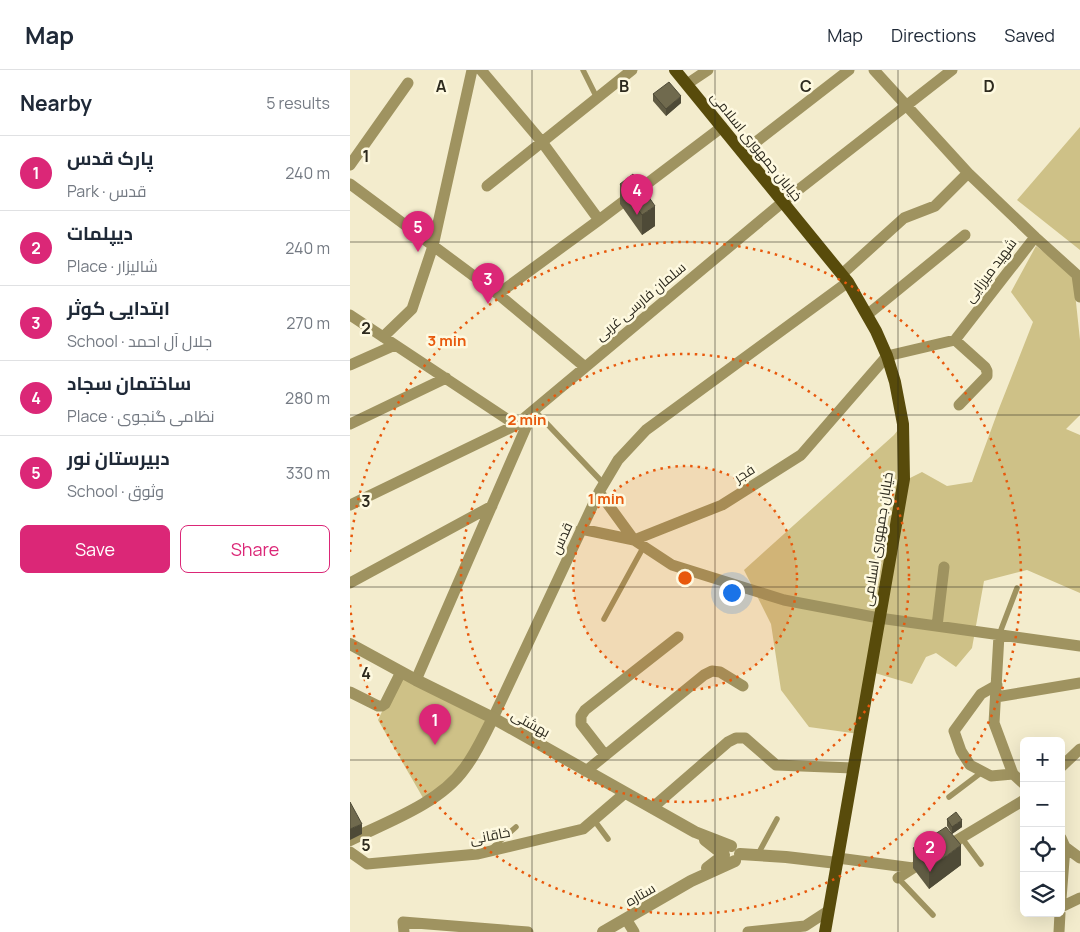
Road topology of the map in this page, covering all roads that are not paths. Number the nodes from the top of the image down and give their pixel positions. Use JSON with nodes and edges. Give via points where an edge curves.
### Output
{"nodes":[{"id":1,"x":472,"y":70,"type":"edge"},
{"id":2,"x":481,"y":70,"type":"edge"},
{"id":3,"x":583,"y":70,"type":"edge"},
{"id":4,"x":632,"y":70,"type":"edge"},
{"id":5,"x":675,"y":70,"type":"edge"},
{"id":6,"x":708,"y":70,"type":"edge"},
{"id":7,"x":849,"y":70,"type":"edge"},
{"id":8,"x":874,"y":70,"type":"edge"},
{"id":9,"x":952,"y":70,"type":"edge"},
{"id":10,"x":408,"y":83,"type":"dead end"},
{"id":11,"x":687,"y":84,"type":"junction"},
{"id":12,"x":597,"y":98,"type":"junction"},
{"id":13,"x":906,"y":106,"type":"junction"},
{"id":14,"x":722,"y":126,"type":"junction"},
{"id":15,"x":542,"y":142,"type":"junction"},
{"id":16,"x":743,"y":152,"type":"junction"},
{"id":17,"x":350,"y":165,"type":"edge"},
{"id":18,"x":968,"y":173,"type":"junction"},
{"id":19,"x":350,"y":184,"type":"edge"},
{"id":20,"x":487,"y":186,"type":"dead end"},
{"id":21,"x":784,"y":201,"type":"junction"},
{"id":22,"x":599,"y":220,"type":"junction"},
{"id":23,"x":965,"y":235,"type":"dead end"},
{"id":24,"x":1035,"y":237,"type":"junction"},
{"id":25,"x":433,"y":246,"type":"junction"},
{"id":26,"x":845,"y":278,"type":"junction"},
{"id":27,"x":498,"y":294,"type":"junction"},
{"id":28,"x":1080,"y":296,"type":"edge"},
{"id":29,"x":350,"y":315,"type":"edge"},
{"id":30,"x":867,"y":315,"type":"junction"},
{"id":31,"x":383,"y":337,"type":"junction"},
{"id":32,"x":955,"y":340,"type":"junction"},
{"id":33,"x":395,"y":345,"type":"junction"},
{"id":34,"x":888,"y":356,"type":"junction"},
{"id":35,"x":350,"y":365,"type":"edge"},
{"id":36,"x":585,"y":367,"type":"junction"},
{"id":37,"x":446,"y":378,"type":"junction"},
{"id":38,"x":959,"y":406,"type":"dead end"},
{"id":39,"x":534,"y":410,"type":"junction"},
{"id":40,"x":350,"y":424,"type":"edge"},
{"id":41,"x":516,"y":424,"type":"junction"},
{"id":42,"x":601,"y":488,"type":"junction"},
{"id":43,"x":350,"y":504,"type":"edge"},
{"id":44,"x":492,"y":506,"type":"junction"},
{"id":45,"x":581,"y":529,"type":"junction"},
{"id":46,"x":639,"y":543,"type":"junction"},
{"id":47,"x":944,"y":567,"type":"dead end"},
{"id":48,"x":350,"y":583,"type":"edge"},
{"id":49,"x":1017,"y":588,"type":"dead end"},
{"id":50,"x":879,"y":618,"type":"junction"},
{"id":51,"x":604,"y":620,"type":"dead end"},
{"id":52,"x":937,"y":626,"type":"junction"},
{"id":53,"x":1000,"y":635,"type":"junction"},
{"id":54,"x":678,"y":637,"type":"dead end"},
{"id":55,"x":350,"y":644,"type":"edge"},
{"id":56,"x":1080,"y":646,"type":"edge"},
{"id":57,"x":401,"y":672,"type":"junction"},
{"id":58,"x":416,"y":680,"type":"junction"},
{"id":59,"x":1080,"y":683,"type":"edge"},
{"id":60,"x":997,"y":685,"type":"junction"},
{"id":61,"x":743,"y":686,"type":"dead end"},
{"id":62,"x":350,"y":692,"type":"edge"},
{"id":63,"x":996,"y":698,"type":"junction"},
{"id":64,"x":493,"y":718,"type":"junction"},
{"id":65,"x":1080,"y":749,"type":"edge"},
{"id":66,"x":605,"y":755,"type":"junction"},
{"id":67,"x":1065,"y":763,"type":"edge"},
{"id":68,"x":853,"y":768,"type":"junction"},
{"id":69,"x":586,"y":771,"type":"junction"},
{"id":70,"x":982,"y":772,"type":"junction"},
{"id":71,"x":1013,"y":774,"type":"junction"},
{"id":72,"x":1022,"y":782,"type":"edge"},
{"id":73,"x":625,"y":793,"type":"junction"},
{"id":74,"x":949,"y":797,"type":"dead end"},
{"id":75,"x":1020,"y":802,"type":"edge"},
{"id":76,"x":652,"y":808,"type":"junction"},
{"id":77,"x":776,"y":819,"type":"dead end"},
{"id":78,"x":594,"y":820,"type":"junction"},
{"id":79,"x":516,"y":827,"type":"dead end"},
{"id":80,"x":960,"y":837,"type":"junction"},
{"id":81,"x":608,"y":839,"type":"dead end"},
{"id":82,"x":350,"y":840,"type":"edge"},
{"id":83,"x":1065,"y":844,"type":"edge"},
{"id":84,"x":489,"y":851,"type":"junction"},
{"id":85,"x":350,"y":852,"type":"edge"},
{"id":86,"x":732,"y":854,"type":"junction"},
{"id":87,"x":757,"y":856,"type":"junction"},
{"id":88,"x":1080,"y":858,"type":"edge"},
{"id":89,"x":837,"y":860,"type":"junction"},
{"id":90,"x":981,"y":864,"type":"dead end"},
{"id":91,"x":913,"y":868,"type":"junction"},
{"id":92,"x":898,"y":878,"type":"joint"},
{"id":93,"x":1080,"y":898,"type":"edge"},
{"id":94,"x":1065,"y":905,"type":"edge"},
{"id":95,"x":828,"y":911,"type":"junction"},
{"id":96,"x":933,"y":914,"type":"dead end"},
{"id":97,"x":1060,"y":917,"type":"edge"},
{"id":98,"x":626,"y":919,"type":"junction"},
{"id":99,"x":404,"y":932,"type":"edge"},
{"id":100,"x":528,"y":932,"type":"edge"},
{"id":101,"x":603,"y":932,"type":"edge"},
{"id":102,"x":634,"y":932,"type":"edge"},
{"id":103,"x":748,"y":932,"type":"edge"},
{"id":104,"x":825,"y":932,"type":"edge"},
{"id":105,"x":1059,"y":932,"type":"edge"}],
"edges":[{"from":1,"to":25,"type":"street"},
{"from":2,"to":15,"type":"street"},
{"from":3,"to":12,"type":"lane"},
{"from":4,"to":12,"type":"street"},
{"from":5,"to":11,"type":"main road","name":"خیابان جمهوری اسلامی"},
{"from":6,"to":11,"type":"street"},
{"from":7,"to":16,"type":"street"},
{"from":8,"to":13,"type":"street","name":"شهید میرزایی"},
{"from":9,"to":13,"type":"street","name":"سلمان فارسی غربی"},
{"from":10,"to":17,"type":"street"},
{"from":11,"to":14,"type":"main road","name":"خیابان جمهوری اسلامی"},
{"from":12,"to":15,"type":"street"},
{"from":13,"to":18,"type":"street","name":"شهید میرزایی"},
{"from":13,"to":21,"type":"street","name":"سلمان فارسی غربی"},
{"from":14,"to":16,"type":"main road","name":"خیابان جمهوری اسلامی"},
{"from":14,"to":22,"type":"street"},
{"from":15,"to":20,"type":"street"},
{"from":15,"to":22,"type":"street"},
{"from":16,"to":21,"type":"main road","name":"خیابان جمهوری اسلامی"},
{"from":18,"to":24,"type":"street","name":"شهید میرزایی"},
{"from":18,"to":26,"type":"street","name":"قدس","via":[[935,206],[904,218]]},
{"from":19,"to":25,"type":"street"},
{"from":21,"to":26,"type":"main road","name":"خیابان جمهوری اسلامی"},
{"from":21,"to":36,"type":"street","name":"سلمان فارسی غربی"},
{"from":22,"to":27,"type":"street"},
{"from":23,"to":30,"type":"street"},
{"from":24,"to":28,"type":"street","via":[[1077,275]]},
{"from":24,"to":32,"type":"street","name":"شهید میرزایی"},
{"from":25,"to":27,"type":"street"},
{"from":25,"to":31,"type":"street","via":[[412,309]]},
{"from":26,"to":30,"type":"main road","name":"خیابان جمهوری اسلامی"},
{"from":26,"to":42,"type":"street","name":"قدس","via":[[646,430],[618,460]]},
{"from":27,"to":36,"type":"street"},
{"from":29,"to":31,"type":"street"},
{"from":30,"to":34,"type":"main road","name":"خیابان جمهوری اسلامی"},
{"from":31,"to":33,"type":"street"},
{"from":32,"to":34,"type":"street"},
{"from":32,"to":38,"type":"street","via":[[988,371]]},
{"from":33,"to":35,"type":"street"},
{"from":33,"to":37,"type":"street"},
{"from":34,"to":46,"type":"street","name":"فجر","via":[[802,455],[722,505]]},
{"from":34,"to":50,"type":"main road","name":"خیابان جمهوری اسلامی","via":[[903,424],[904,479]]},
{"from":36,"to":39,"type":"street","name":"سلمان فارسی غربی"},
{"from":37,"to":40,"type":"street"},
{"from":37,"to":41,"type":"street"},
{"from":39,"to":41,"type":"street","name":"سلمان فارسی غربی"},
{"from":39,"to":42,"type":"lane"},
{"from":39,"to":44,"type":"street"},
{"from":41,"to":43,"type":"street","name":"سلمان فارسی غربی"},
{"from":42,"to":45,"type":"street","name":"قدس"},
{"from":42,"to":46,"type":"street"},
{"from":44,"to":48,"type":"street"},
{"from":44,"to":58,"type":"street"},
{"from":45,"to":46,"type":"street"},
{"from":45,"to":64,"type":"street","name":"قدس"},
{"from":46,"to":50,"type":"street","via":[[672,565],[784,600]]},
{"from":46,"to":51,"type":"lane"},
{"from":47,"to":52,"type":"street"},
{"from":49,"to":53,"type":"lane"},
{"from":50,"to":52,"type":"street"},
{"from":50,"to":68,"type":"main road","name":"خیابان جمهوری اسلامی"},
{"from":52,"to":53,"type":"street"},
{"from":53,"to":56,"type":"street"},
{"from":53,"to":60,"type":"street"},
{"from":54,"to":66,"type":"street","via":[[581,716],[581,724]]},
{"from":55,"to":57,"type":"street","name":"بهشتی"},
{"from":57,"to":58,"type":"street","name":"بهشتی"},
{"from":57,"to":62,"type":"street","via":[[382,706]]},
{"from":58,"to":64,"type":"street","name":"بهشتی"},
{"from":59,"to":63,"type":"street"},
{"from":60,"to":63,"type":"street"},
{"from":60,"to":70,"type":"street","via":[[981,694],[954,731],[970,765]]},
{"from":61,"to":66,"type":"street","via":[[720,672],[704,675]]},
{"from":63,"to":71,"type":"street","via":[[994,723]]},
{"from":64,"to":69,"type":"street","name":"بهشتی"},
{"from":64,"to":82,"type":"street","name":"قدس","via":[[464,770],[445,790],[426,803]]},
{"from":65,"to":67,"type":"street"},
{"from":66,"to":69,"type":"street"},
{"from":68,"to":76,"type":"street","via":[[776,765],[745,738],[736,738]]},
{"from":68,"to":89,"type":"main road","name":"خیابان جمهوری اسلامی"},
{"from":69,"to":73,"type":"street","name":"بهشتی"},
{"from":70,"to":71,"type":"street","via":[[990,776]]},
{"from":70,"to":74,"type":"lane"},
{"from":71,"to":72,"type":"street"},
{"from":73,"to":76,"type":"street","name":"بهشتی"},
{"from":73,"to":78,"type":"street","name":"خاقانی"},
{"from":75,"to":80,"type":"street"},
{"from":76,"to":86,"type":"street","name":"بهشتی"},
{"from":77,"to":87,"type":"lane"},
{"from":78,"to":81,"type":"lane"},
{"from":78,"to":84,"type":"street","name":"خاقانی","via":[[583,829]]},
{"from":79,"to":84,"type":"lane"},
{"from":80,"to":90,"type":"lane"},
{"from":80,"to":91,"type":"street"},
{"from":83,"to":88,"type":"street"},
{"from":84,"to":85,"type":"street","name":"خاقانی","via":[[367,864]]},
{"from":86,"to":87,"type":"street"},
{"from":86,"to":98,"type":"street","name":"ستاره"},
{"from":87,"to":89,"type":"street"},
{"from":89,"to":91,"type":"street"},
{"from":89,"to":95,"type":"main road","name":"خیابان جمهوری اسلامی"},
{"from":91,"to":92,"type":"street"},
{"from":92,"to":96,"type":"lane"},
{"from":93,"to":94,"type":"street"},
{"from":95,"to":103,"type":"street","via":[[805,926]]},
{"from":95,"to":104,"type":"main road","name":"خیابان جمهوری اسلامی"},
{"from":97,"to":105,"type":"street"},
{"from":98,"to":101,"type":"street","name":"ستاره"},
{"from":98,"to":102,"type":"street"},
{"from":99,"to":100,"type":"street","via":[[403,922]]}]}
